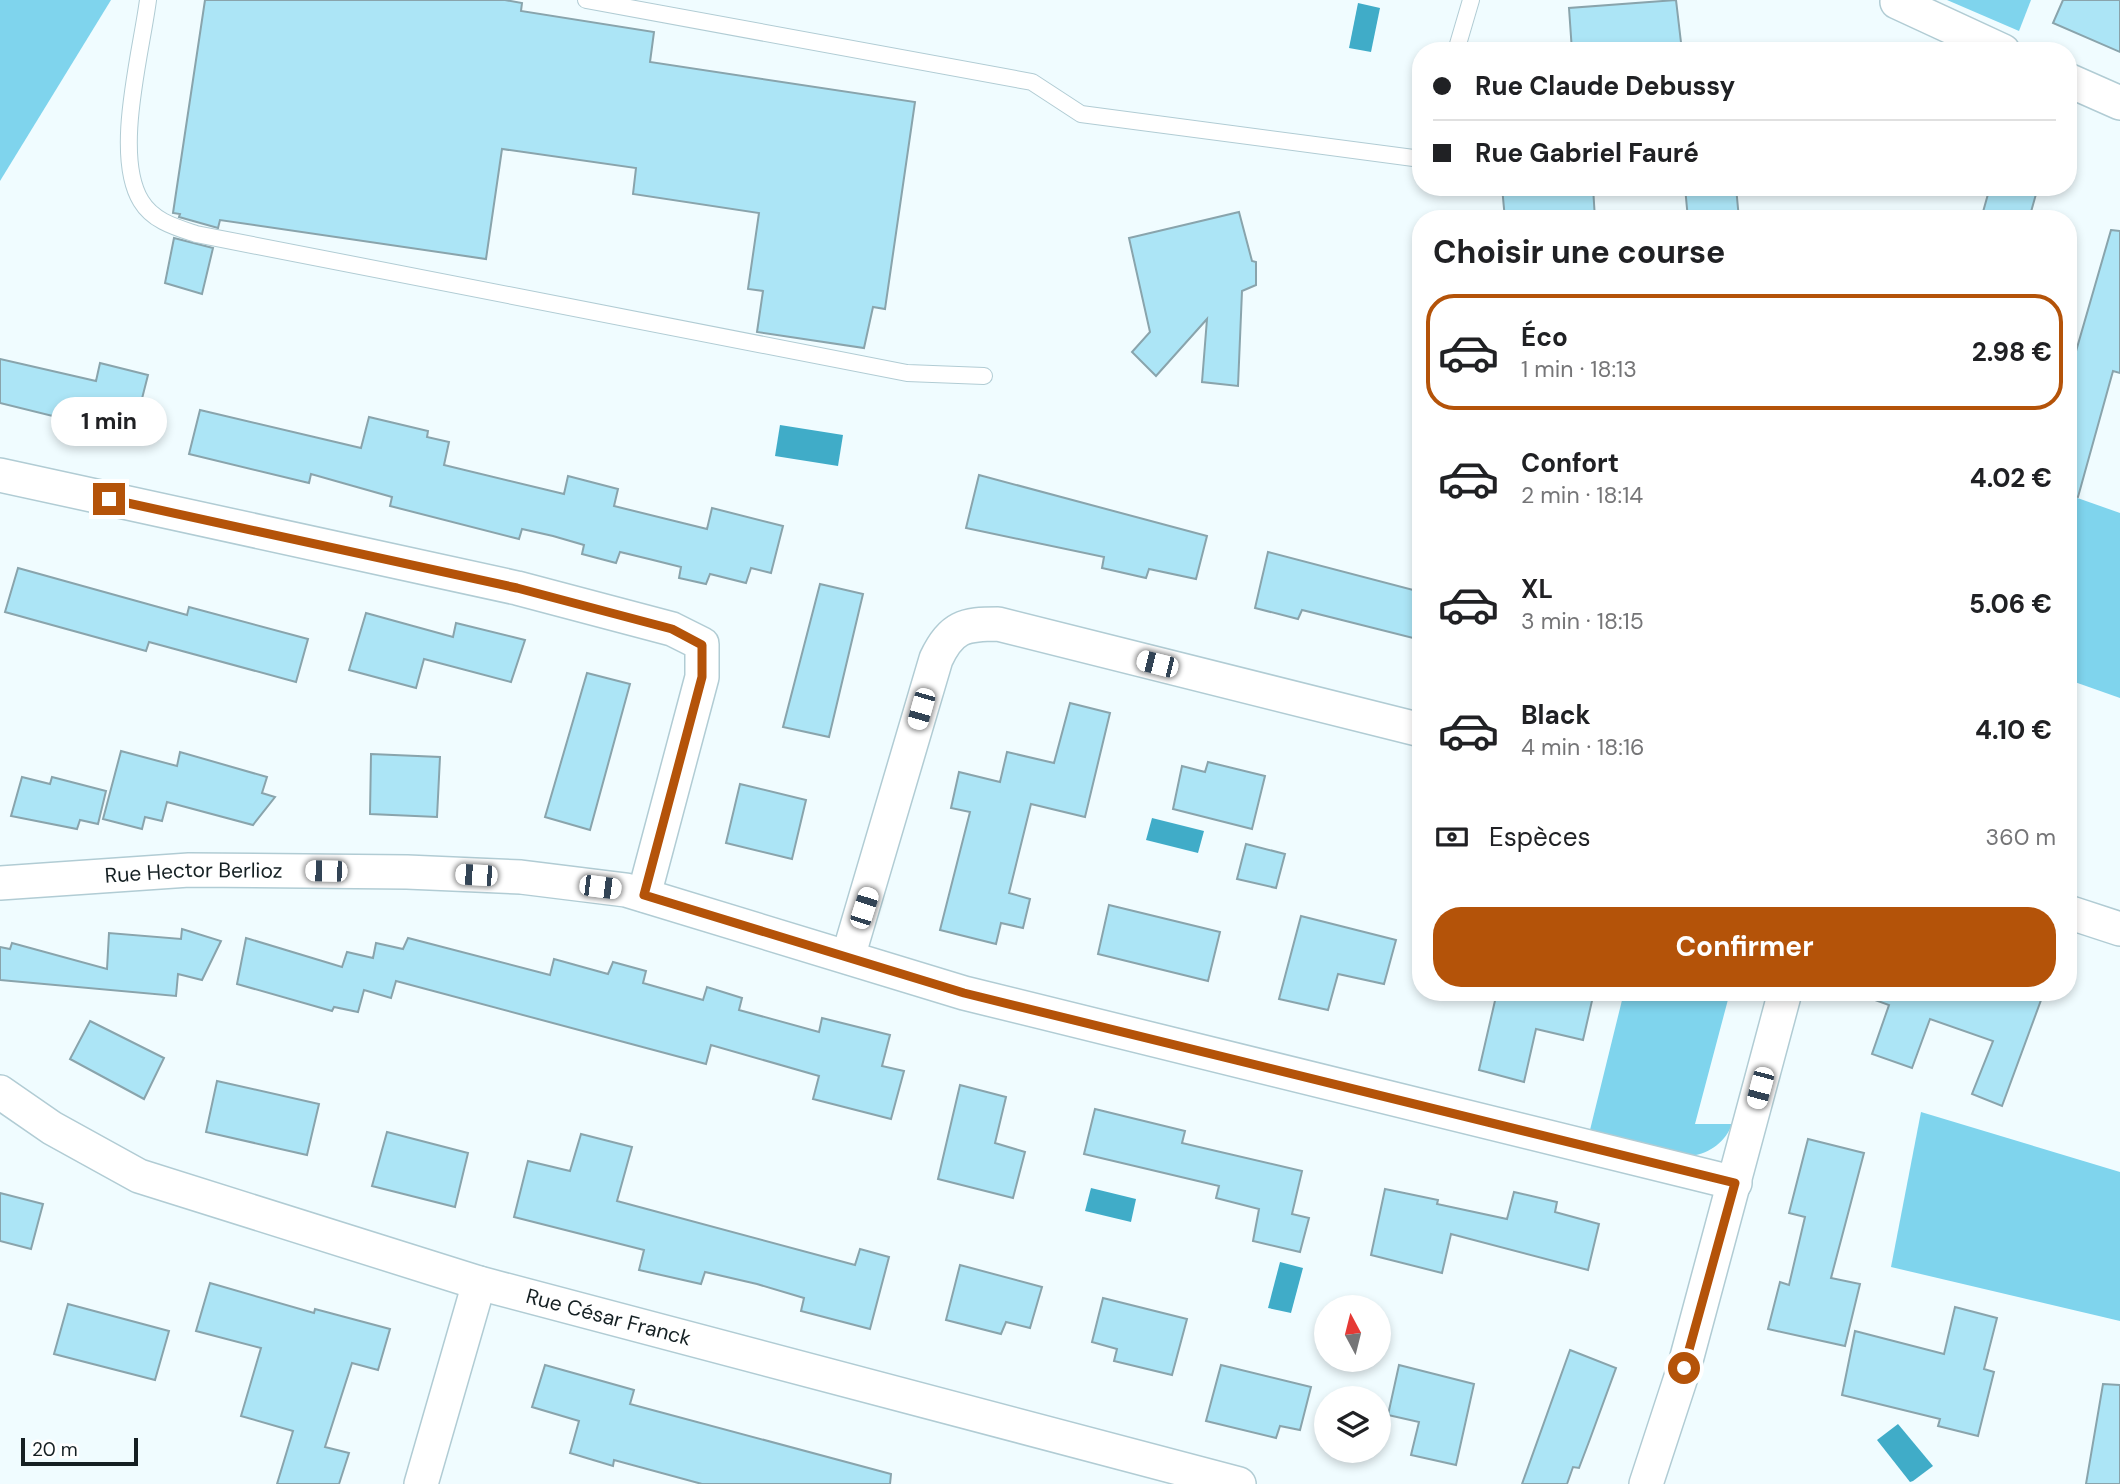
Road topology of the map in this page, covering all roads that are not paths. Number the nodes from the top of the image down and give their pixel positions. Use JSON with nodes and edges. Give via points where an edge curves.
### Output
{"nodes":[{"id":1,"x":148,"y":0,"type":"edge"},
{"id":2,"x":586,"y":0,"type":"edge"},
{"id":3,"x":1471,"y":0,"type":"edge"},
{"id":4,"x":1897,"y":2,"type":"edge"},
{"id":5,"x":1459,"y":42,"type":"edge"},
{"id":6,"x":1984,"y":42,"type":"edge"},
{"id":7,"x":2077,"y":84,"type":"edge"},
{"id":8,"x":2120,"y":103,"type":"edge"},
{"id":9,"x":1412,"y":158,"type":"edge"},
{"id":10,"x":984,"y":376,"type":"dead end"},
{"id":11,"x":0,"y":475,"type":"edge"},
{"id":12,"x":1412,"y":728,"type":"edge"},
{"id":13,"x":0,"y":883,"type":"edge"},
{"id":14,"x":644,"y":895,"type":"junction"},
{"id":15,"x":2077,"y":915,"type":"edge"},
{"id":16,"x":2120,"y":929,"type":"edge"},
{"id":17,"x":848,"y":957,"type":"junction"},
{"id":18,"x":1783,"y":1001,"type":"edge"},
{"id":19,"x":0,"y":1092,"type":"edge"},
{"id":20,"x":1735,"y":1183,"type":"junction"},
{"id":21,"x":479,"y":1283,"type":"junction"},
{"id":22,"x":421,"y":1484,"type":"edge"},
{"id":23,"x":1239,"y":1484,"type":"edge"},
{"id":24,"x":1646,"y":1484,"type":"edge"}],
"edges":[{"from":1,"to":10,"type":"lane","via":[[128,142],[130,176],[142,203],[163,222],[196,234],[907,373]]},
{"from":2,"to":9,"type":"lane","via":[[1032,82],[1081,114]]},
{"from":3,"to":5,"type":"lane"},
{"from":4,"to":6,"type":"street"},
{"from":7,"to":8,"type":"street"},
{"from":11,"to":14,"type":"street","via":[[517,588],[672,629],[702,645],[702,677]]},
{"from":12,"to":17,"type":"street","via":[[998,624],[960,628],[945,640],[936,659]]},
{"from":13,"to":14,"type":"street","name":"Rue Hector Berlioz","via":[[189,870],[408,872],[522,877]]},
{"from":14,"to":17,"type":"street","name":"Rue Hector Berlioz"},
{"from":15,"to":16,"type":"street"},
{"from":17,"to":20,"type":"street","name":"Rue Hector Berlioz","via":[[964,993]]},
{"from":18,"to":20,"type":"street"},
{"from":19,"to":21,"type":"street","name":"Rue César Franck","via":[[51,1128],[139,1176]]},
{"from":20,"to":24,"type":"street","via":[[1684,1368]]},
{"from":21,"to":22,"type":"street"},
{"from":21,"to":23,"type":"street","name":"Rue César Franck"}]}
